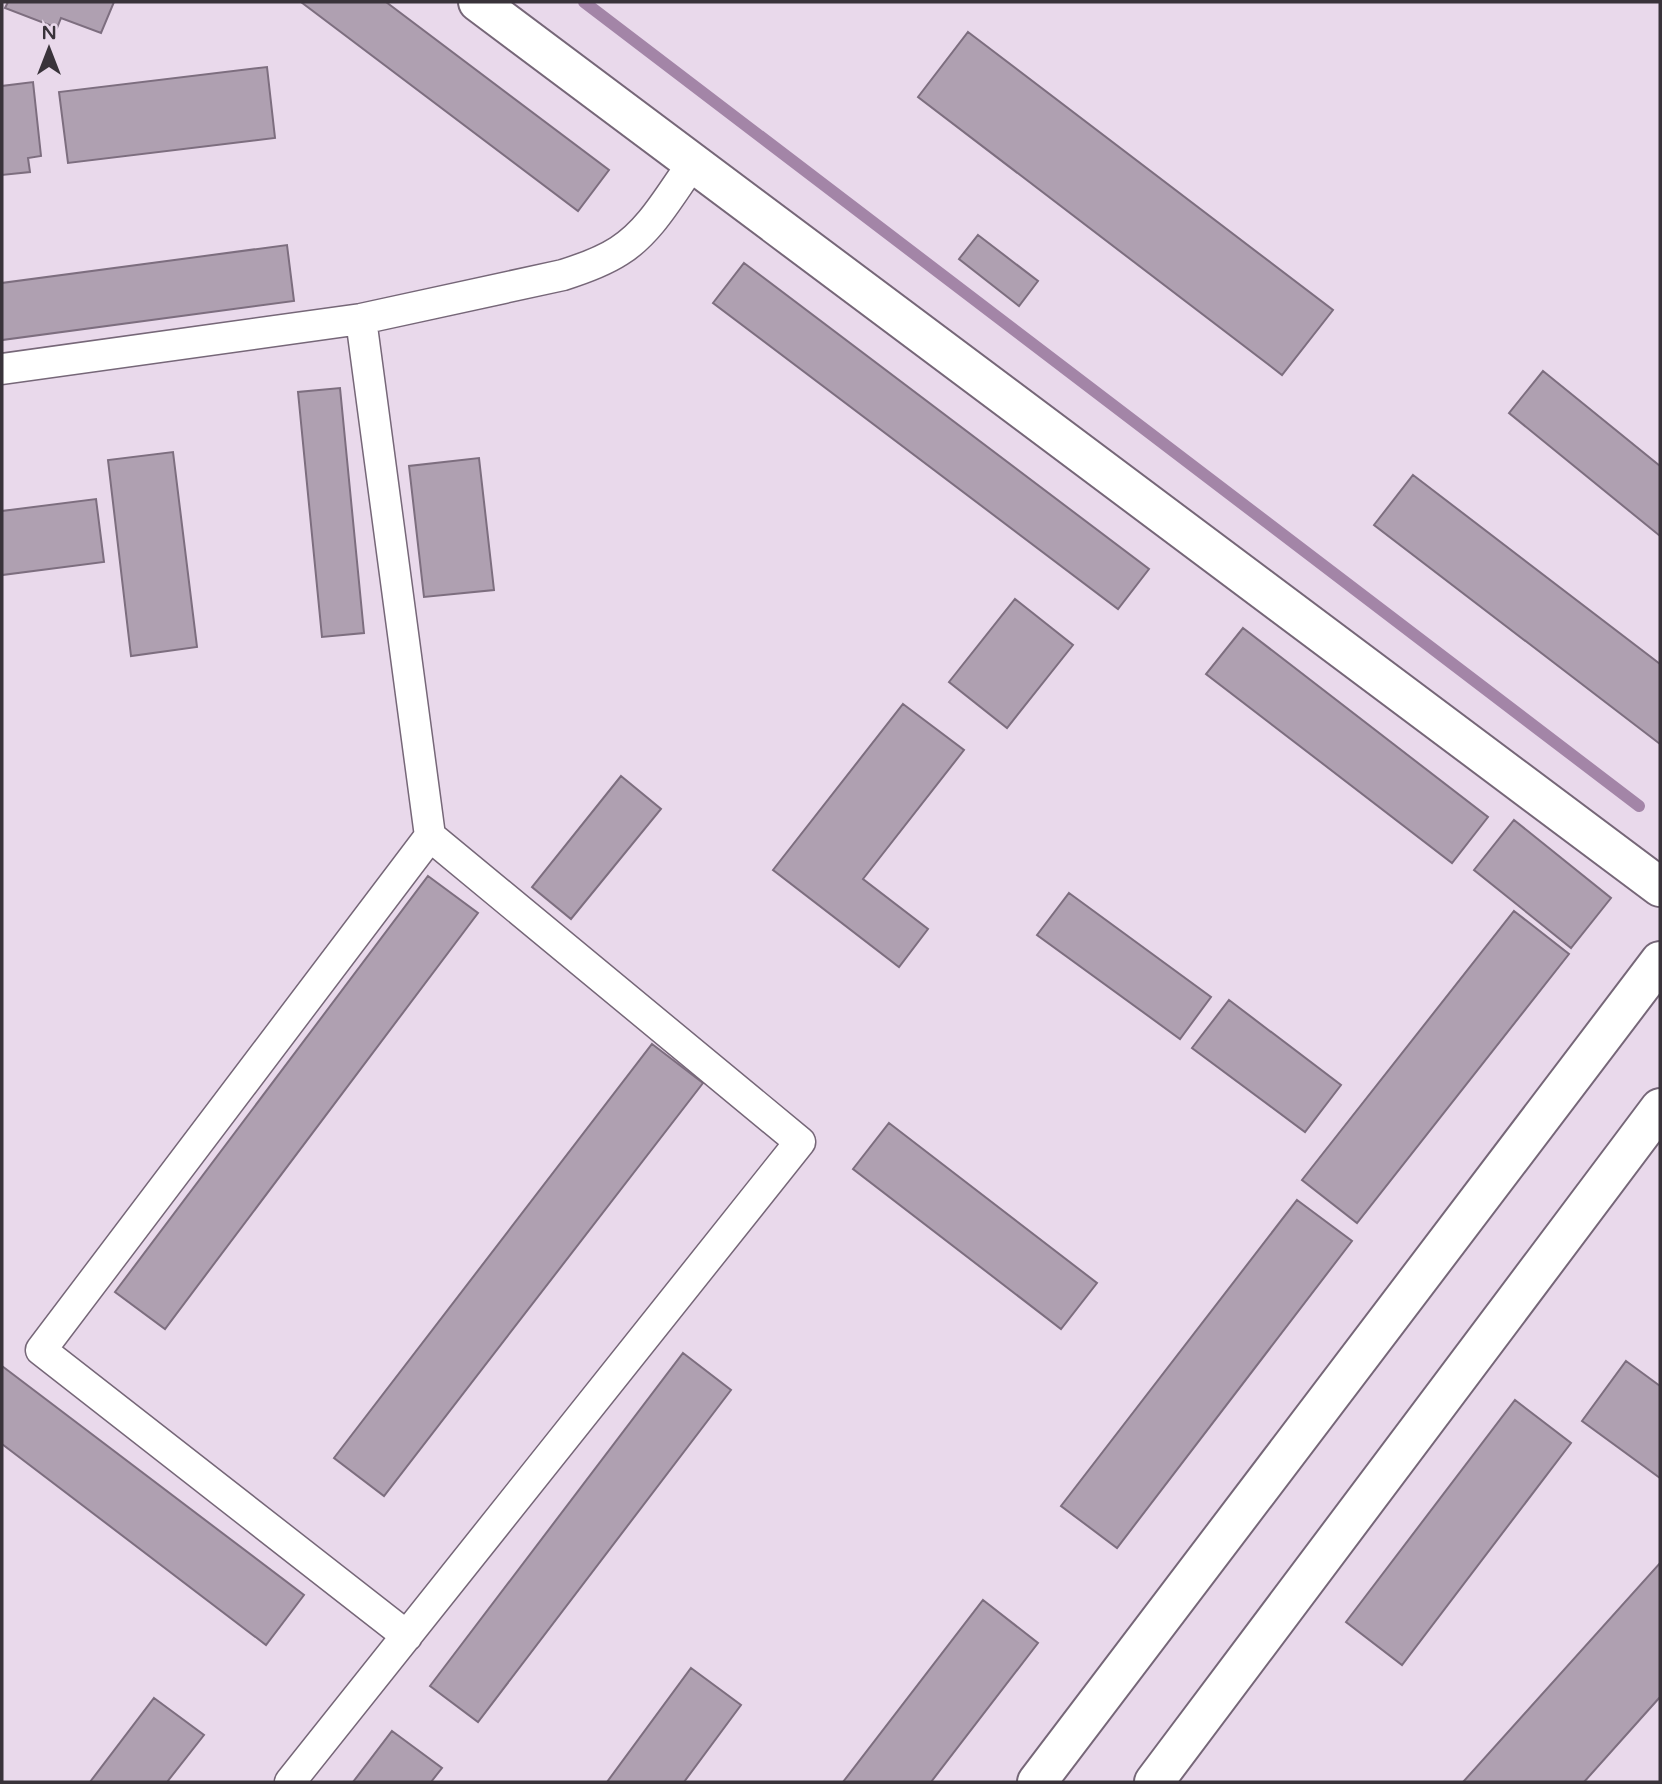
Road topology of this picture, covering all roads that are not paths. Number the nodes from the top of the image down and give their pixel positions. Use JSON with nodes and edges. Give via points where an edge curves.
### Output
{"nodes":[{"id":1,"x":478,"y":2,"type":"edge"},
{"id":2,"x":693,"y":163,"type":"junction"},
{"id":3,"x":361,"y":319,"type":"junction"},
{"id":4,"x":2,"y":369,"type":"edge"},
{"id":5,"x":430,"y":836,"type":"junction"},
{"id":6,"x":1660,"y":887,"type":"edge"},
{"id":7,"x":1655,"y":979,"type":"edge"},
{"id":8,"x":1660,"y":1108,"type":"edge"},
{"id":9,"x":407,"y":1636,"type":"junction"},
{"id":10,"x":290,"y":1782,"type":"edge"},
{"id":11,"x":1037,"y":1782,"type":"edge"},
{"id":12,"x":1154,"y":1782,"type":"edge"}],
"edges":[{"from":1,"to":2,"type":"main road"},
{"from":2,"to":3,"type":"street","via":[[644,230],[619,251],[588,267]]},
{"from":2,"to":6,"type":"main road"},
{"from":3,"to":4,"type":"street"},
{"from":3,"to":5,"type":"street"},
{"from":5,"to":9,"type":"street","via":[[41,1350]]},
{"from":5,"to":9,"type":"street","via":[[800,1142]]},
{"from":7,"to":11,"type":"main road"},
{"from":8,"to":12,"type":"main road"},
{"from":9,"to":10,"type":"street"}]}
